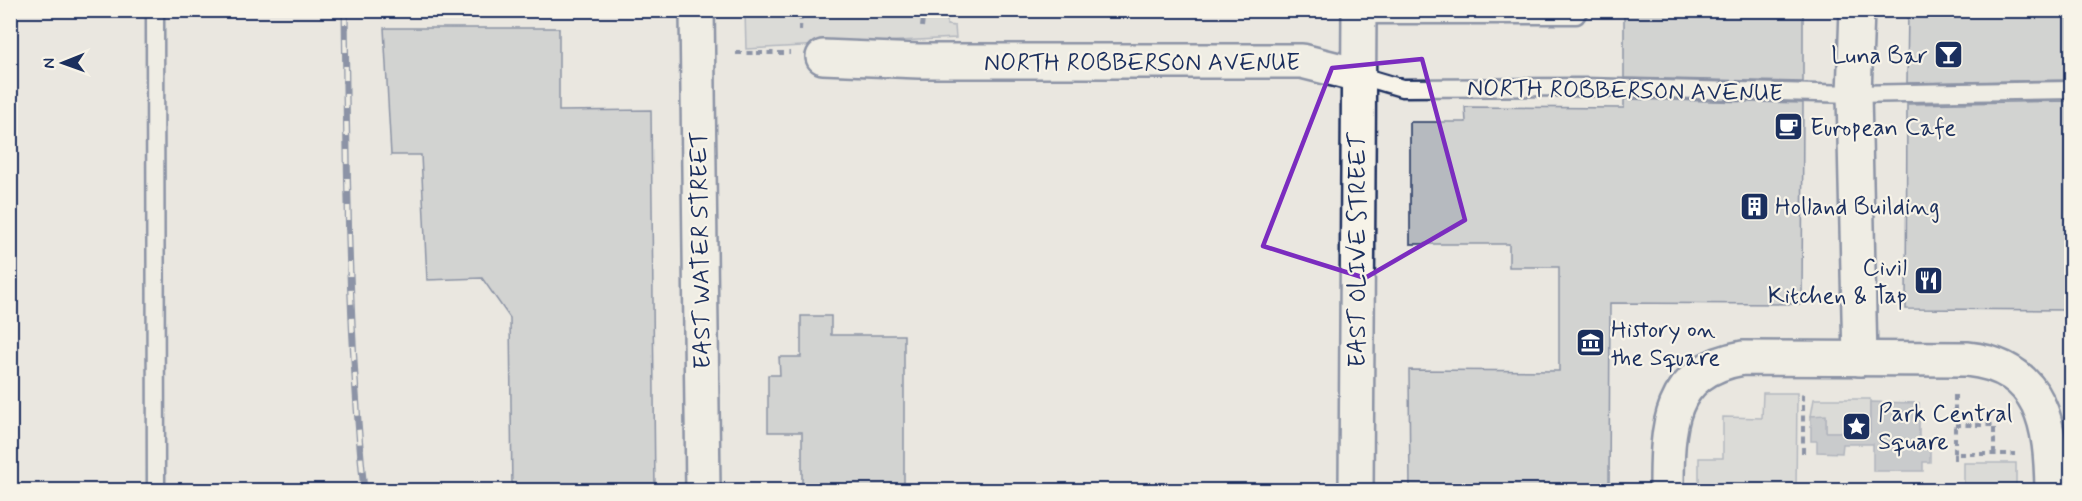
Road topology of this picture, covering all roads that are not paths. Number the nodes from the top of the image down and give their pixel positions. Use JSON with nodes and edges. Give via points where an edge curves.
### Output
{"nodes":[{"id":1,"x":697,"y":10,"type":"edge"},
{"id":2,"x":1579,"y":10,"type":"edge"},
{"id":3,"x":1857,"y":10,"type":"edge"},
{"id":4,"x":155,"y":11,"type":"edge"},
{"id":5,"x":1359,"y":13,"type":"edge"},
{"id":6,"x":823,"y":57,"type":"dead end"},
{"id":7,"x":1358,"y":75,"type":"junction"},
{"id":8,"x":2072,"y":90,"type":"edge"},
{"id":9,"x":1854,"y":94,"type":"junction"},
{"id":10,"x":1860,"y":359,"type":"junction"},
{"id":11,"x":156,"y":490,"type":"edge"},
{"id":12,"x":703,"y":490,"type":"edge"},
{"id":13,"x":1356,"y":490,"type":"edge"},
{"id":14,"x":1667,"y":490,"type":"edge"},
{"id":15,"x":2052,"y":490,"type":"edge"}],
"edges":[{"from":1,"to":12,"type":"street","name":"EAST WATER STREET"},
{"from":2,"to":5,"type":"lane","via":[[1576,15]]},
{"from":3,"to":9,"type":"street"},
{"from":4,"to":11,"type":"lane"},
{"from":5,"to":7,"type":"street","name":"EAST OLIVE STREET"},
{"from":6,"to":7,"type":"street","name":"NORTH ROBBERSON AVENUE","via":[[919,61],[1302,61]]},
{"from":7,"to":9,"type":"lane","name":"NORTH ROBBERSON AVENUE","via":[[1402,88],[1586,87]]},
{"from":7,"to":13,"type":"street","name":"EAST OLIVE STREET"},
{"from":8,"to":9,"type":"lane","name":"NORTH ROBBERSON AVENUE"},
{"from":9,"to":10,"type":"street"},
{"from":10,"to":14,"type":"street","via":[[1743,358],[1720,363],[1698,377],[1680,398],[1669,426]]},
{"from":10,"to":15,"type":"street","via":[[1980,361],[2017,377],[2037,399],[2048,428]]}]}
